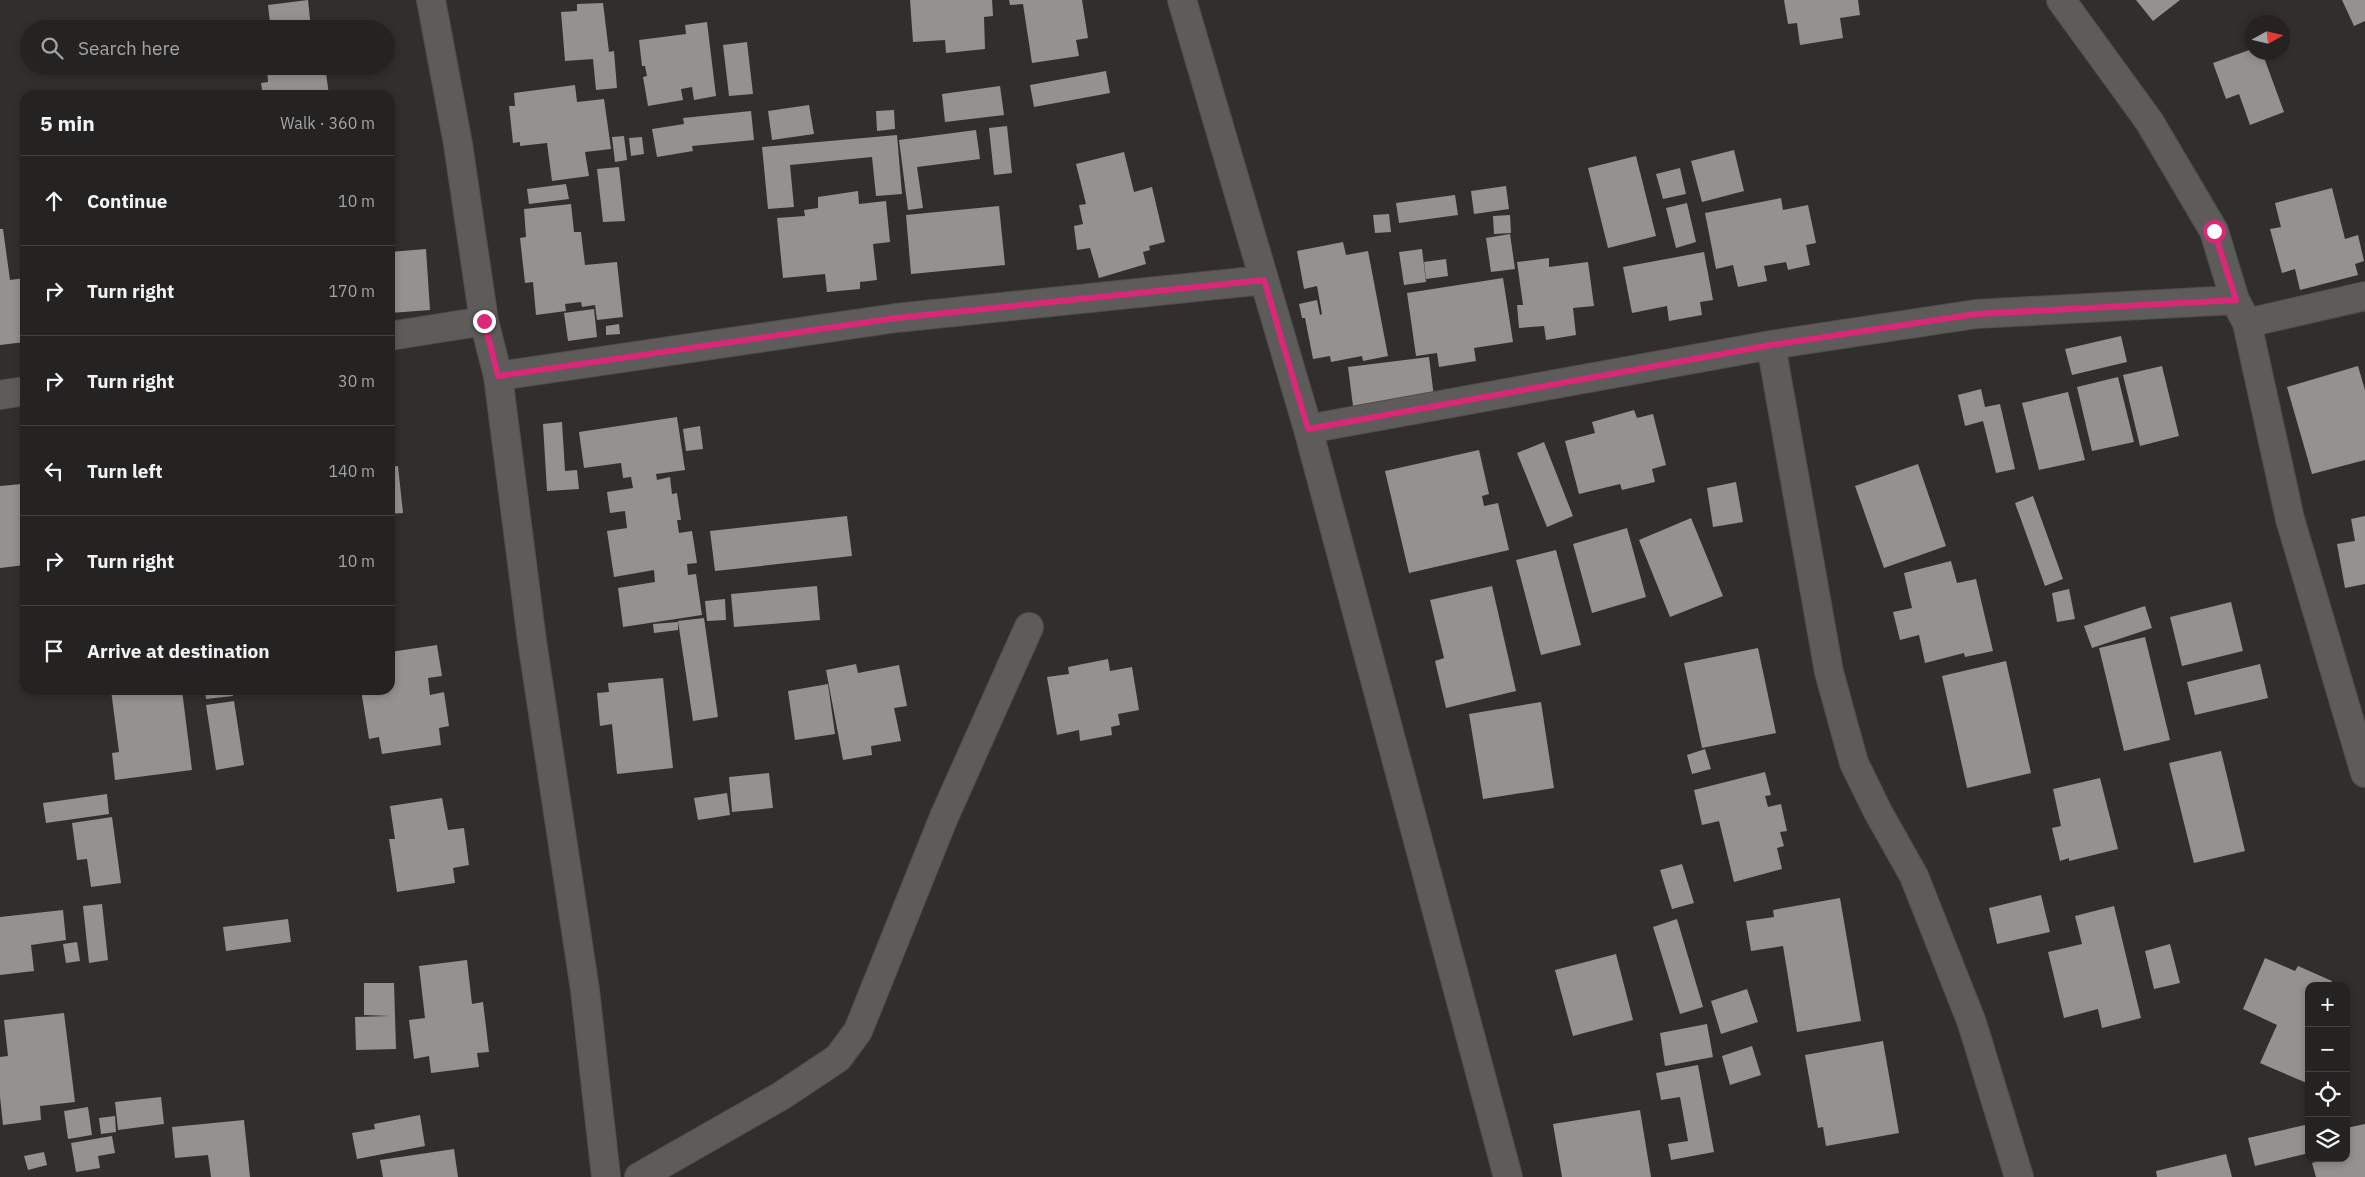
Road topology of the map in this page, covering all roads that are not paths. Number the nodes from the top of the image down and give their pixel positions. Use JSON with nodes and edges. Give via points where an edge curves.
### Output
{"nodes":[{"id":1,"x":431,"y":0,"type":"edge"},
{"id":2,"x":1182,"y":0,"type":"edge"},
{"id":3,"x":2061,"y":0,"type":"edge"},
{"id":4,"x":1264,"y":280,"type":"junction"},
{"id":5,"x":2365,"y":296,"type":"edge"},
{"id":6,"x":2241,"y":311,"type":"junction"},
{"id":7,"x":484,"y":321,"type":"junction"},
{"id":8,"x":395,"y":335,"type":"edge"},
{"id":9,"x":1771,"y":345,"type":"junction"},
{"id":10,"x":498,"y":376,"type":"junction"},
{"id":11,"x":20,"y":392,"type":"edge"},
{"id":12,"x":0,"y":395,"type":"edge"},
{"id":13,"x":1308,"y":429,"type":"junction"},
{"id":14,"x":1029,"y":627,"type":"dead end"},
{"id":15,"x":2365,"y":774,"type":"edge"},
{"id":16,"x":606,"y":1177,"type":"edge"},
{"id":17,"x":639,"y":1177,"type":"edge"},
{"id":18,"x":1508,"y":1177,"type":"edge"},
{"id":19,"x":2019,"y":1177,"type":"edge"}],
"edges":[{"from":1,"to":7,"type":"street","via":[[458,144]]},
{"from":2,"to":4,"type":"street"},
{"from":3,"to":6,"type":"street","via":[[2149,121],[2199,205],[2214,231]]},
{"from":4,"to":10,"type":"street","via":[[896,318]]},
{"from":4,"to":13,"type":"street"},
{"from":5,"to":6,"type":"street"},
{"from":6,"to":9,"type":"street","via":[[1976,314]]},
{"from":6,"to":15,"type":"street","via":[[2290,519]]},
{"from":7,"to":8,"type":"street"},
{"from":7,"to":10,"type":"street"},
{"from":9,"to":13,"type":"street"},
{"from":9,"to":19,"type":"street","via":[[1829,672],[1854,763],[1914,876],[1972,1023]]},
{"from":10,"to":16,"type":"street","via":[[532,641],[585,990]]},
{"from":11,"to":12,"type":"street"},
{"from":13,"to":18,"type":"street"},
{"from":14,"to":17,"type":"street","via":[[944,817],[858,1032],[838,1058]]}]}
